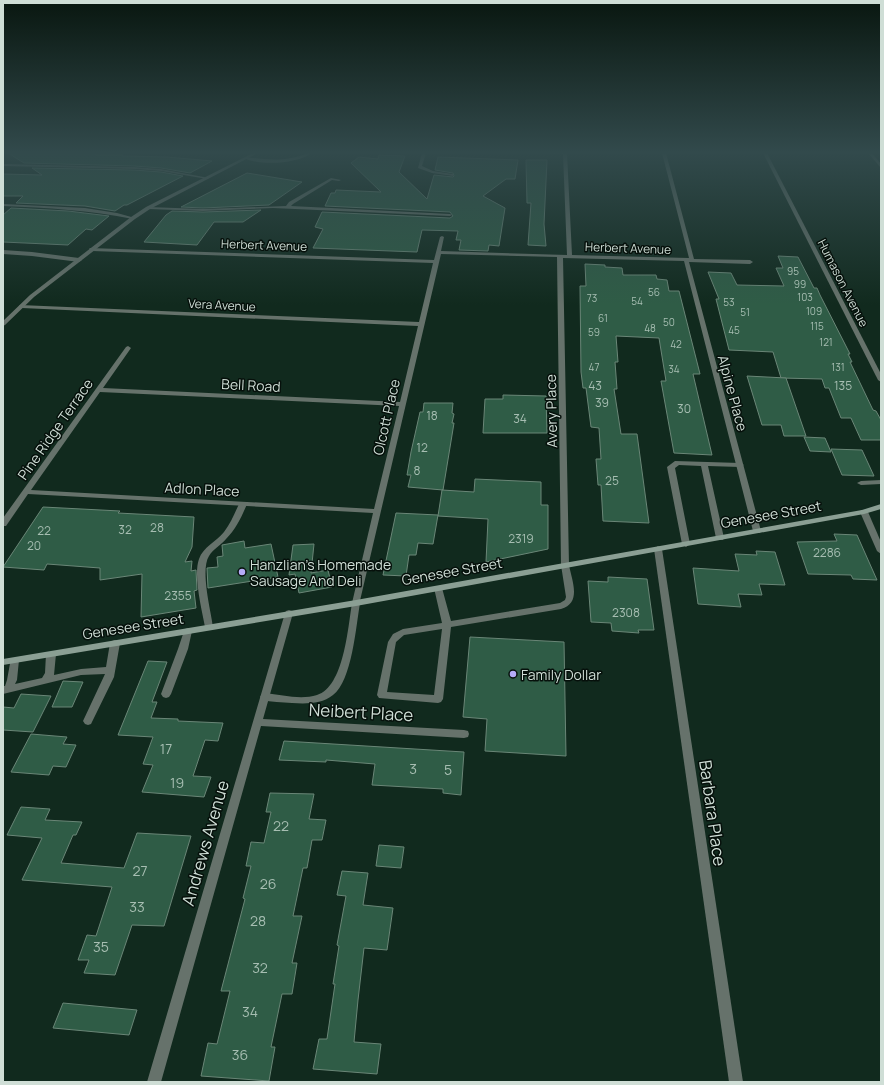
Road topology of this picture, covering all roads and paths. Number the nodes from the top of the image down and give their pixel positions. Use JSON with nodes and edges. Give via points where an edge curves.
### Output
{"nodes":[{"id":1,"x":157,"y":204,"type":"edge"},
{"id":2,"x":290,"y":204,"type":"edge"},
{"id":3,"x":567,"y":204,"type":"edge"},
{"id":4,"x":676,"y":204,"type":"edge"},
{"id":5,"x":791,"y":204,"type":"edge"},
{"id":6,"x":3,"y":205,"type":"edge"},
{"id":7,"x":148,"y":208,"type":"junction"},
{"id":8,"x":287,"y":208,"type":"junction"},
{"id":9,"x":450,"y":215,"type":"dead end"},
{"id":10,"x":133,"y":218,"type":"junction"},
{"id":11,"x":442,"y":237,"type":"dead end"},
{"id":12,"x":92,"y":249,"type":"junction"},
{"id":13,"x":3,"y":252,"type":"edge"},
{"id":14,"x":438,"y":252,"type":"junction"},
{"id":15,"x":560,"y":256,"type":"junction"},
{"id":16,"x":570,"y":256,"type":"junction"},
{"id":17,"x":79,"y":260,"type":"junction"},
{"id":18,"x":689,"y":260,"type":"junction"},
{"id":19,"x":436,"y":262,"type":"junction"},
{"id":20,"x":750,"y":262,"type":"dead end"},
{"id":21,"x":22,"y":306,"type":"junction"},
{"id":22,"x":6,"y":319,"type":"edge"},
{"id":23,"x":3,"y":324,"type":"edge"},
{"id":24,"x":422,"y":324,"type":"junction"},
{"id":25,"x":128,"y":348,"type":"dead end"},
{"id":26,"x":881,"y":380,"type":"edge"},
{"id":27,"x":98,"y":390,"type":"junction"},
{"id":28,"x":403,"y":404,"type":"junction"},
{"id":29,"x":704,"y":464,"type":"junction"},
{"id":30,"x":740,"y":465,"type":"junction"},
{"id":31,"x":881,"y":482,"type":"edge"},
{"id":32,"x":861,"y":483,"type":"dead end"},
{"id":33,"x":26,"y":492,"type":"junction"},
{"id":34,"x":244,"y":504,"type":"junction"},
{"id":35,"x":881,"y":506,"type":"edge"},
{"id":36,"x":378,"y":512,"type":"junction"},
{"id":37,"x":864,"y":512,"type":"junction"},
{"id":38,"x":3,"y":524,"type":"edge"},
{"id":39,"x":757,"y":531,"type":"junction"},
{"id":40,"x":720,"y":538,"type":"junction"},
{"id":41,"x":686,"y":544,"type":"junction"},
{"id":42,"x":658,"y":549,"type":"junction"},
{"id":43,"x":881,"y":551,"type":"edge"},
{"id":44,"x":565,"y":565,"type":"junction"},
{"id":45,"x":438,"y":588,"type":"junction"},
{"id":46,"x":356,"y":602,"type":"junction"},
{"id":47,"x":289,"y":613,"type":"junction"},
{"id":48,"x":447,"y":625,"type":"junction"},
{"id":49,"x":209,"y":627,"type":"junction"},
{"id":50,"x":188,"y":631,"type":"junction"},
{"id":51,"x":115,"y":643,"type":"junction"},
{"id":52,"x":51,"y":654,"type":"junction"},
{"id":53,"x":14,"y":660,"type":"junction"},
{"id":54,"x":3,"y":662,"type":"edge"},
{"id":55,"x":111,"y":670,"type":"junction"},
{"id":56,"x":46,"y":679,"type":"junction"},
{"id":57,"x":6,"y":689,"type":"edge"},
{"id":58,"x":166,"y":694,"type":"dead end"},
{"id":59,"x":265,"y":697,"type":"junction"},
{"id":60,"x":88,"y":721,"type":"dead end"},
{"id":61,"x":257,"y":722,"type":"junction"},
{"id":62,"x":464,"y":734,"type":"dead end"},
{"id":63,"x":154,"y":1082,"type":"edge"},
{"id":64,"x":736,"y":1082,"type":"edge"}],
"edges":[{"from":1,"to":7,"type":"street"},
{"from":2,"to":8,"type":"street"},
{"from":3,"to":16,"type":"street"},
{"from":4,"to":18,"type":"street","name":"Alpine Place"},
{"from":5,"to":26,"type":"street","name":"Humason Avenue"},
{"from":6,"to":10,"type":"street","via":[[70,207]]},
{"from":7,"to":8,"type":"street"},
{"from":7,"to":10,"type":"street"},
{"from":8,"to":9,"type":"street"},
{"from":10,"to":12,"type":"street"},
{"from":11,"to":14,"type":"street","name":"Olcott Place"},
{"from":12,"to":17,"type":"street"},
{"from":12,"to":19,"type":"street","name":"Herbert Avenue"},
{"from":13,"to":17,"type":"street"},
{"from":14,"to":15,"type":"street"},
{"from":14,"to":19,"type":"street","name":"Olcott Place"},
{"from":15,"to":16,"type":"street","name":"Herbert Avenue"},
{"from":15,"to":44,"type":"street","name":"Avery Place"},
{"from":16,"to":18,"type":"street","name":"Herbert Avenue"},
{"from":17,"to":21,"type":"street"},
{"from":18,"to":20,"type":"street","name":"Herbert Avenue"},
{"from":18,"to":30,"type":"street","name":"Alpine Place"},
{"from":19,"to":24,"type":"street","name":"Olcott Place"},
{"from":21,"to":22,"type":"street"},
{"from":21,"to":24,"type":"street","name":"Vera Avenue"},
{"from":22,"to":23,"type":"street"},
{"from":24,"to":28,"type":"street","name":"Olcott Place"},
{"from":25,"to":27,"type":"street","name":"Pine Ridge Terrace"},
{"from":27,"to":28,"type":"street","name":"Bell Road"},
{"from":27,"to":33,"type":"street","name":"Pine Ridge Terrace"},
{"from":28,"to":36,"type":"street","name":"Olcott Place"},
{"from":29,"to":30,"type":"street"},
{"from":29,"to":40,"type":"street"},
{"from":29,"to":41,"type":"street","via":[[678,463],[671,467]]},
{"from":30,"to":39,"type":"street","name":"Alpine Place"},
{"from":31,"to":32,"type":"street"},
{"from":33,"to":34,"type":"street","name":"Adlon Place"},
{"from":33,"to":38,"type":"street","name":"Pine Ridge Terrace"},
{"from":34,"to":36,"type":"street","name":"Adlon Place"},
{"from":34,"to":49,"type":"street","via":[[233,526],[204,555],[201,563]]},
{"from":35,"to":37,"type":"main road","name":"Genesee Street"},
{"from":36,"to":46,"type":"street","name":"Olcott Place"},
{"from":37,"to":39,"type":"main road","name":"Genesee Street"},
{"from":37,"to":43,"type":"street"},
{"from":39,"to":40,"type":"main road","name":"Genesee Street"},
{"from":40,"to":41,"type":"main road","name":"Genesee Street"},
{"from":41,"to":42,"type":"main road","name":"Genesee Street"},
{"from":42,"to":44,"type":"main road","name":"Genesee Street"},
{"from":42,"to":64,"type":"street","name":"Barbara Place"},
{"from":44,"to":45,"type":"main road","name":"Genesee Street"},
{"from":44,"to":48,"type":"street","name":"Avery Place","via":[[570,595],[568,604]]},
{"from":45,"to":46,"type":"main road","name":"Genesee Street"},
{"from":45,"to":48,"type":"street"},
{"from":46,"to":47,"type":"main road","name":"Genesee Street"},
{"from":46,"to":59,"type":"street","name":"Olcott Place","via":[[343,668],[332,691],[311,700]]},
{"from":47,"to":49,"type":"main road","name":"Genesee Street"},
{"from":47,"to":59,"type":"street","name":"Andrews Avenue"},
{"from":48,"to":48,"type":"street","via":[[438,699],[382,696],[392,642],[396,636],[400,633]]},
{"from":49,"to":50,"type":"main road","name":"Genesee Street"},
{"from":50,"to":51,"type":"main road","name":"Genesee Street"},
{"from":50,"to":58,"type":"street"},
{"from":51,"to":52,"type":"main road","name":"Genesee Street"},
{"from":51,"to":55,"type":"street"},
{"from":52,"to":53,"type":"main road","name":"Genesee Street"},
{"from":52,"to":56,"type":"street","via":[[50,673]]},
{"from":53,"to":54,"type":"main road","name":"Genesee Street"},
{"from":53,"to":57,"type":"street","via":[[12,680]]},
{"from":55,"to":56,"type":"street","via":[[81,672]]},
{"from":55,"to":60,"type":"street"},
{"from":56,"to":57,"type":"street"},
{"from":59,"to":61,"type":"street","name":"Andrews Avenue"},
{"from":61,"to":62,"type":"street","name":"Neibert Place"},
{"from":61,"to":63,"type":"street","name":"Andrews Avenue"}]}
